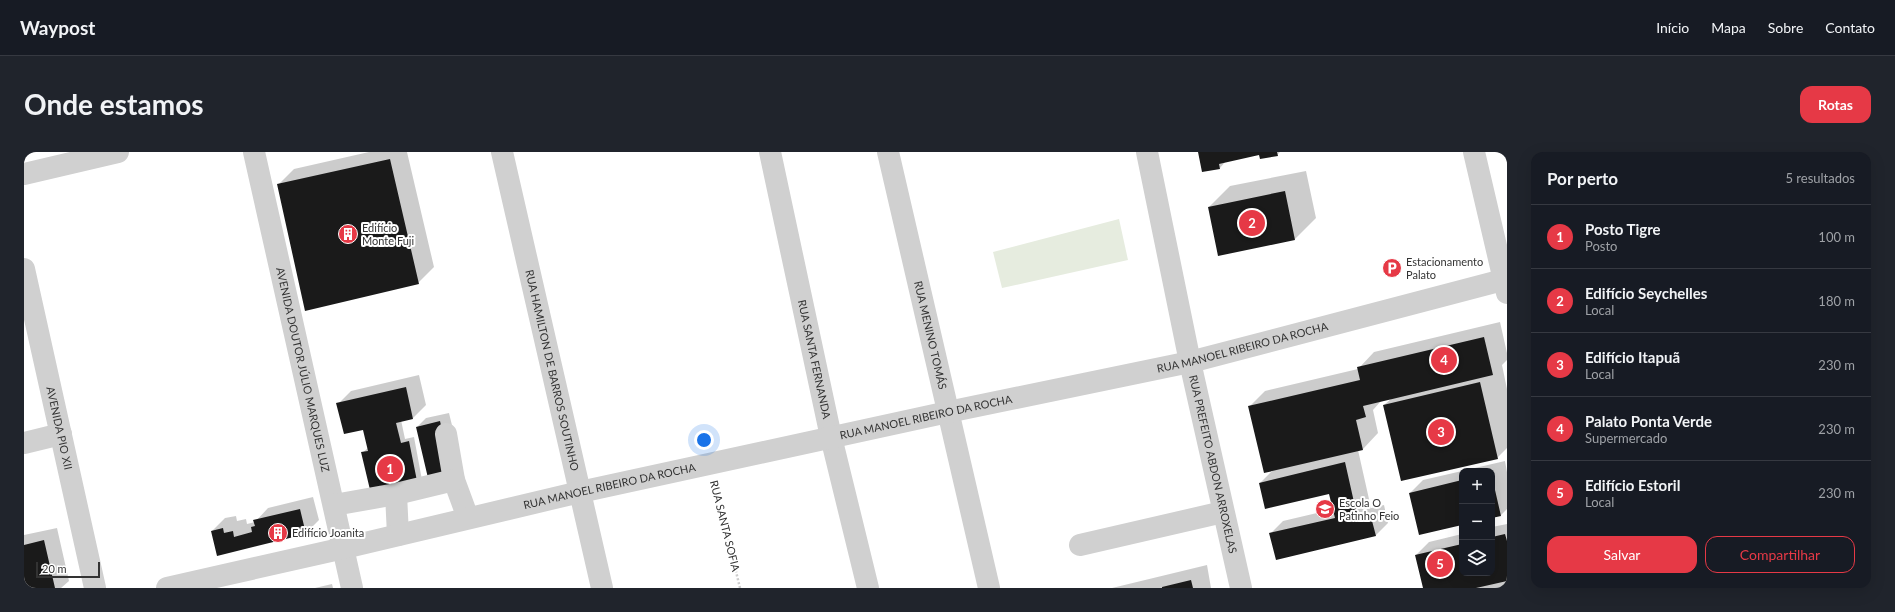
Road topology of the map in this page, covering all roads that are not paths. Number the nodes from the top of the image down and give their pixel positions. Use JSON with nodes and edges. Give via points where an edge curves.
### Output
{"nodes":[{"id":1,"x":118,"y":152,"type":"edge"},
{"id":2,"x":254,"y":152,"type":"edge"},
{"id":3,"x":502,"y":152,"type":"edge"},
{"id":4,"x":770,"y":152,"type":"edge"},
{"id":5,"x":888,"y":152,"type":"edge"},
{"id":6,"x":1147,"y":152,"type":"edge"},
{"id":7,"x":1474,"y":152,"type":"edge"},
{"id":8,"x":24,"y":174,"type":"edge"},
{"id":9,"x":25,"y":276,"type":"edge"},
{"id":10,"x":1506,"y":284,"type":"edge"},
{"id":11,"x":1190,"y":362,"type":"junction"},
{"id":12,"x":948,"y":412,"type":"junction"},
{"id":13,"x":61,"y":434,"type":"junction"},
{"id":14,"x":446,"y":434,"type":"dead end"},
{"id":15,"x":831,"y":437,"type":"junction"},
{"id":16,"x":24,"y":443,"type":"edge"},
{"id":17,"x":454,"y":480,"type":"junction"},
{"id":18,"x":580,"y":492,"type":"junction"},
{"id":19,"x":396,"y":494,"type":"junction"},
{"id":20,"x":334,"y":505,"type":"junction"},
{"id":21,"x":1223,"y":512,"type":"junction"},
{"id":22,"x":468,"y":518,"type":"junction"},
{"id":23,"x":398,"y":535,"type":"junction"},
{"id":24,"x":1080,"y":545,"type":"dead end"},
{"id":25,"x":344,"y":548,"type":"junction"},
{"id":26,"x":95,"y":588,"type":"edge"},
{"id":27,"x":167,"y":588,"type":"edge"},
{"id":28,"x":352,"y":588,"type":"edge"},
{"id":29,"x":602,"y":588,"type":"edge"},
{"id":30,"x":868,"y":588,"type":"edge"},
{"id":31,"x":989,"y":588,"type":"edge"},
{"id":32,"x":1241,"y":588,"type":"edge"}],
"edges":[{"from":1,"to":8,"type":"street"},
{"from":2,"to":20,"type":"street","name":"AVENIDA DOUTOR JÚLIO MARQUES LUZ"},
{"from":3,"to":18,"type":"street","name":"RUA HAMILTON DE BARROS SOUTINHO"},
{"from":4,"to":15,"type":"street","name":"RUA SANTA FERNANDA"},
{"from":5,"to":12,"type":"street","name":"RUA MENINO TOMÁS"},
{"from":6,"to":11,"type":"street","name":"RUA PREFEITO ABDON ARROXELAS"},
{"from":7,"to":10,"type":"street"},
{"from":9,"to":13,"type":"street","name":"AVENIDA PIO XII"},
{"from":10,"to":11,"type":"street","name":"RUA MANOEL RIBEIRO DA ROCHA"},
{"from":11,"to":12,"type":"street","name":"RUA MANOEL RIBEIRO DA ROCHA"},
{"from":11,"to":21,"type":"street","name":"RUA PREFEITO ABDON ARROXELAS"},
{"from":12,"to":15,"type":"street","name":"RUA MANOEL RIBEIRO DA ROCHA"},
{"from":12,"to":31,"type":"street","name":"RUA MENINO TOMÁS"},
{"from":13,"to":16,"type":"street"},
{"from":13,"to":26,"type":"street","name":"AVENIDA PIO XII"},
{"from":14,"to":17,"type":"street"},
{"from":15,"to":18,"type":"street","name":"RUA MANOEL RIBEIRO DA ROCHA"},
{"from":15,"to":30,"type":"street","name":"RUA SANTA FERNANDA"},
{"from":17,"to":19,"type":"street"},
{"from":17,"to":22,"type":"street"},
{"from":18,"to":22,"type":"street","name":"RUA MANOEL RIBEIRO DA ROCHA"},
{"from":18,"to":29,"type":"street","name":"RUA HAMILTON DE BARROS SOUTINHO"},
{"from":19,"to":20,"type":"street"},
{"from":19,"to":23,"type":"street"},
{"from":20,"to":25,"type":"street","name":"AVENIDA DOUTOR JÚLIO MARQUES LUZ"},
{"from":21,"to":24,"type":"street"},
{"from":21,"to":32,"type":"street","name":"RUA PREFEITO ABDON ARROXELAS"},
{"from":22,"to":23,"type":"street","name":"RUA MANOEL RIBEIRO DA ROCHA"},
{"from":23,"to":25,"type":"street","name":"RUA MANOEL RIBEIRO DA ROCHA"},
{"from":25,"to":27,"type":"street","name":"RUA MANOEL RIBEIRO DA ROCHA"},
{"from":25,"to":28,"type":"street","name":"AVENIDA DOUTOR JÚLIO MARQUES LUZ"}]}
